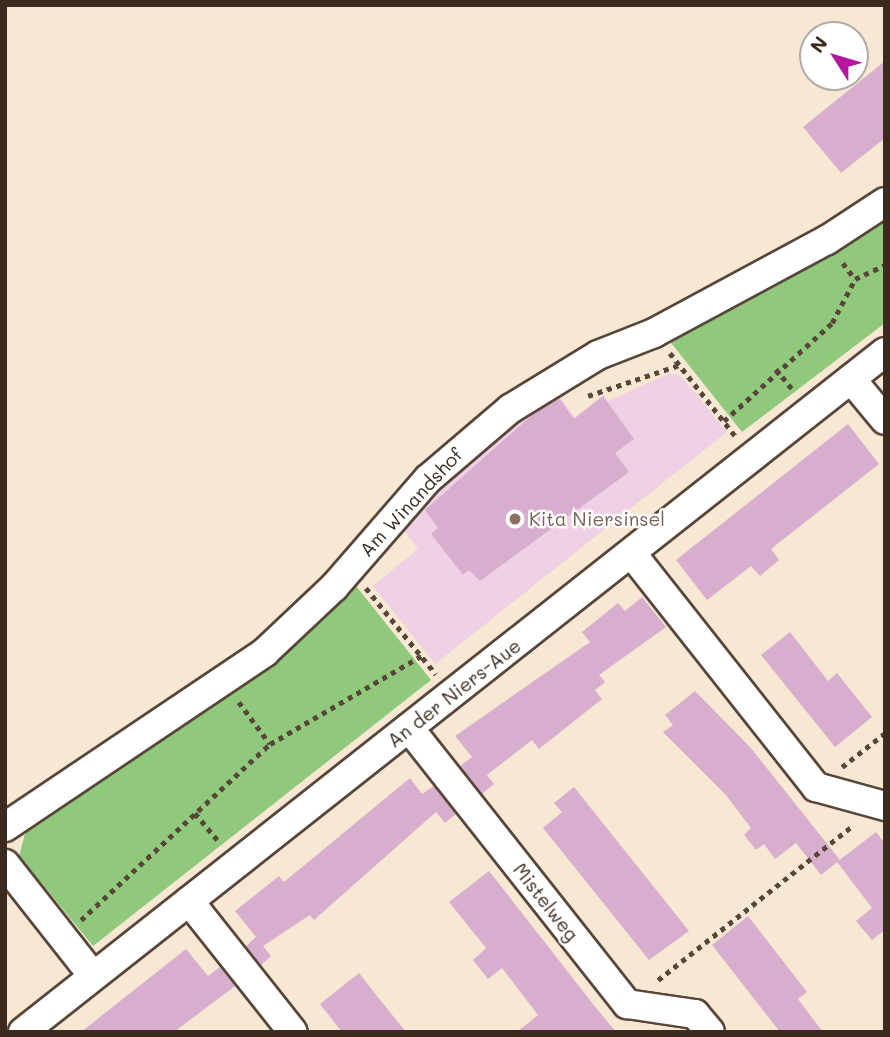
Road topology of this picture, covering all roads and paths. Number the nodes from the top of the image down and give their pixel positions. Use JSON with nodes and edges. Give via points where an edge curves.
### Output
{"nodes":[{"id":1,"x":885,"y":202,"type":"edge"},
{"id":2,"x":885,"y":265,"type":"edge"},
{"id":3,"x":654,"y":333,"type":"junction"},
{"id":4,"x":885,"y":352,"type":"edge"},
{"id":5,"x":679,"y":365,"type":"junction"},
{"id":6,"x":561,"y":375,"type":"junction"},
{"id":7,"x":851,"y":379,"type":"junction"},
{"id":8,"x":885,"y":420,"type":"edge"},
{"id":9,"x":724,"y":421,"type":"junction"},
{"id":10,"x":751,"y":458,"type":"junction"},
{"id":11,"x":632,"y":554,"type":"junction"},
{"id":12,"x":350,"y":569,"type":"junction"},
{"id":13,"x":421,"y":656,"type":"junction"},
{"id":14,"x":223,"y":681,"type":"junction"},
{"id":15,"x":453,"y":694,"type":"junction"},
{"id":16,"x":409,"y":728,"type":"junction"},
{"id":17,"x":885,"y":733,"type":"edge"},
{"id":18,"x":270,"y":744,"type":"junction"},
{"id":19,"x":816,"y":787,"type":"junction"},
{"id":20,"x":883,"y":805,"type":"edge"},
{"id":21,"x":195,"y":813,"type":"junction"},
{"id":22,"x":5,"y":828,"type":"edge"},
{"id":23,"x":238,"y":863,"type":"junction"},
{"id":24,"x":5,"y":864,"type":"edge"},
{"id":25,"x":189,"y":901,"type":"junction"},
{"id":26,"x":62,"y":937,"type":"junction"},
{"id":27,"x":93,"y":976,"type":"junction"},
{"id":28,"x":627,"y":1004,"type":"junction"},
{"id":29,"x":23,"y":1032,"type":"edge"},
{"id":30,"x":293,"y":1032,"type":"edge"},
{"id":31,"x":710,"y":1032,"type":"edge"}],
"edges":[{"from":1,"to":3,"type":"street","name":"Am Winandshof"},
{"from":2,"to":9,"type":"path","via":[[855,279],[832,323]]},
{"from":3,"to":5,"type":"path"},
{"from":3,"to":6,"type":"street","name":"Am Winandshof"},
{"from":4,"to":7,"type":"street","name":"An der Niers-Aue"},
{"from":5,"to":6,"type":"path","via":[[613,392],[580,397]]},
{"from":5,"to":9,"type":"path"},
{"from":6,"to":12,"type":"street","name":"Am Winandshof","via":[[457,451]]},
{"from":7,"to":8,"type":"street"},
{"from":7,"to":10,"type":"street","name":"An der Niers-Aue"},
{"from":9,"to":10,"type":"path"},
{"from":10,"to":11,"type":"street","name":"An der Niers-Aue"},
{"from":11,"to":15,"type":"street","name":"An der Niers-Aue"},
{"from":11,"to":19,"type":"street"},
{"from":12,"to":13,"type":"path"},
{"from":12,"to":14,"type":"street","name":"Am Winandshof","via":[[265,652]]},
{"from":13,"to":15,"type":"path"},
{"from":13,"to":18,"type":"path"},
{"from":14,"to":18,"type":"path"},
{"from":14,"to":22,"type":"street","name":"Am Winandshof"},
{"from":15,"to":16,"type":"street","name":"An der Niers-Aue"},
{"from":16,"to":23,"type":"street","name":"An der Niers-Aue"},
{"from":16,"to":28,"type":"street","name":"Mistelweg"},
{"from":17,"to":19,"type":"path"},
{"from":18,"to":21,"type":"path"},
{"from":19,"to":20,"type":"street"},
{"from":20,"to":28,"type":"path"},
{"from":21,"to":23,"type":"path"},
{"from":21,"to":26,"type":"path"},
{"from":23,"to":25,"type":"street","name":"An der Niers-Aue"},
{"from":24,"to":26,"type":"street"},
{"from":25,"to":27,"type":"street","name":"An der Niers-Aue"},
{"from":25,"to":30,"type":"street"},
{"from":26,"to":27,"type":"street"},
{"from":27,"to":29,"type":"street","name":"An der Niers-Aue"},
{"from":28,"to":31,"type":"street","via":[[695,1014]]}]}
